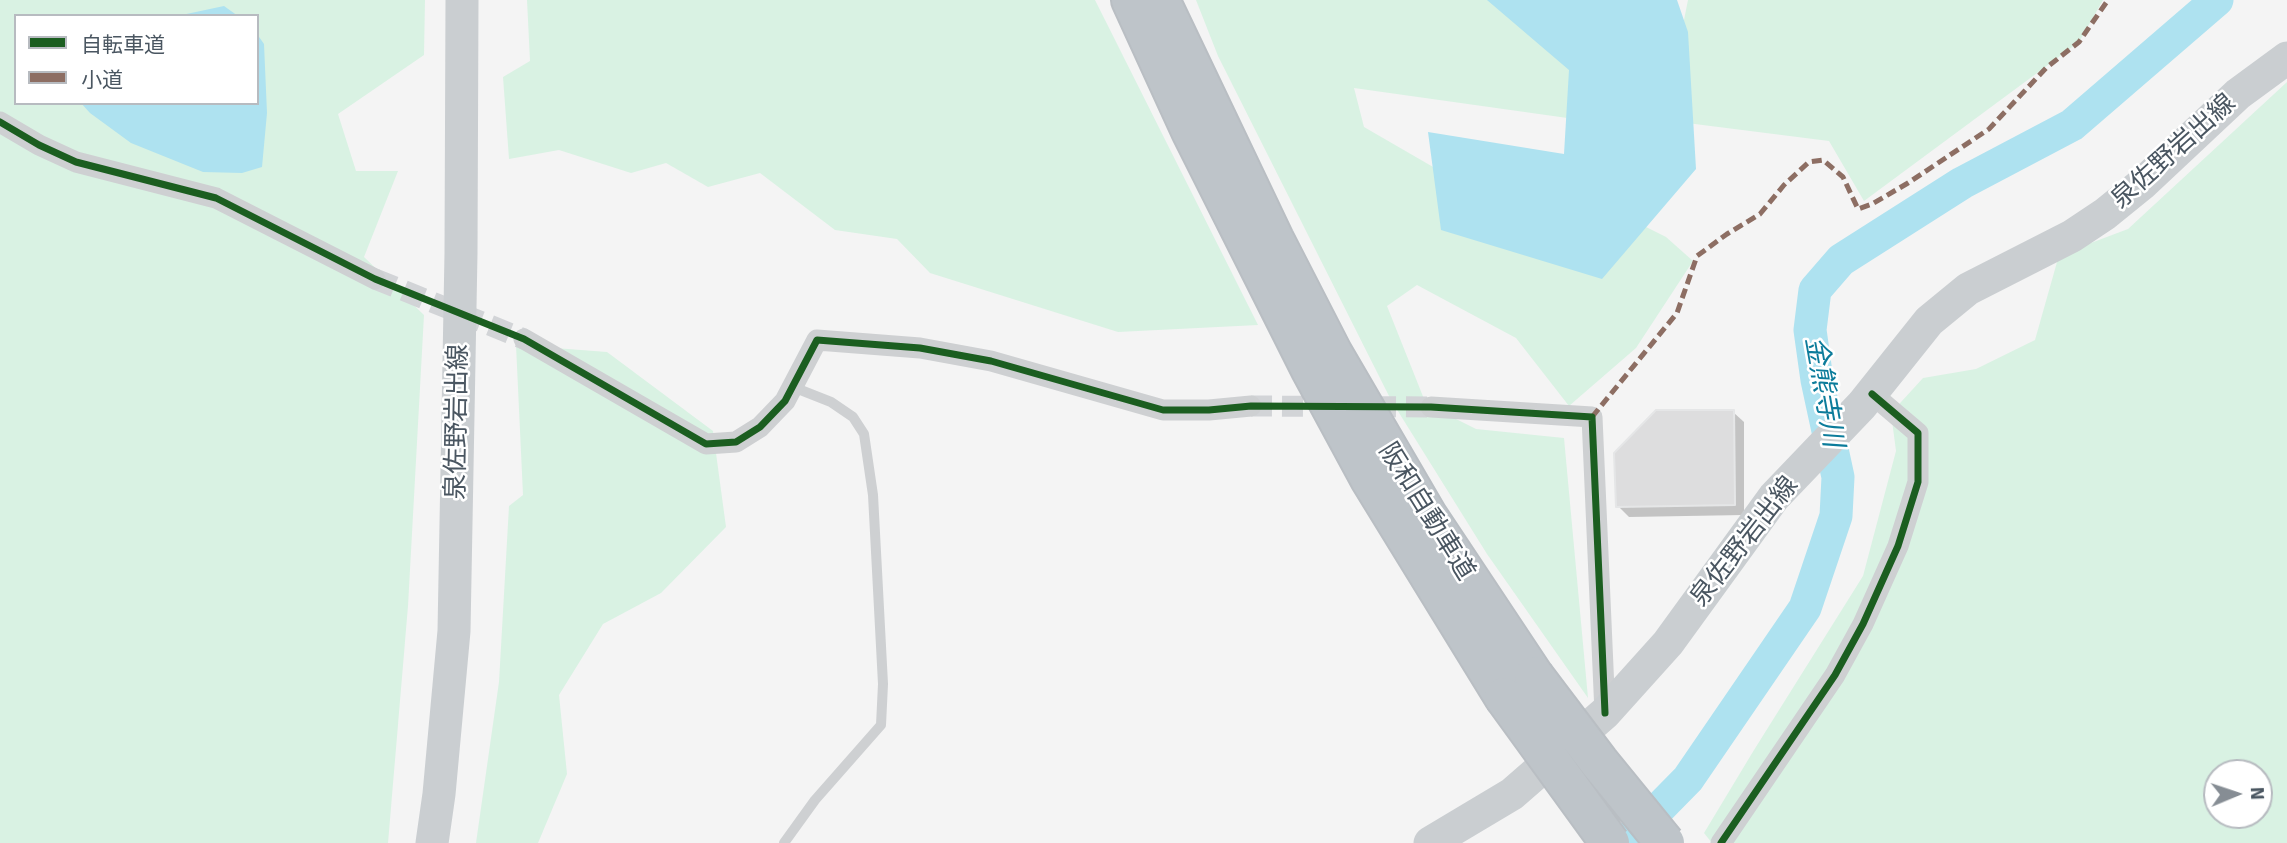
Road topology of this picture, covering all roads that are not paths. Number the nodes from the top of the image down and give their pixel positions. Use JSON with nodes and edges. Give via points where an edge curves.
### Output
{"nodes":[{"id":1,"x":462,"y":0,"type":"edge"},
{"id":2,"x":483,"y":0,"type":"edge"},
{"id":3,"x":1131,"y":0,"type":"edge"},
{"id":4,"x":1160,"y":0,"type":"edge"},
{"id":5,"x":2287,"y":58,"type":"edge"},
{"id":6,"x":0,"y":122,"type":"edge"},
{"id":7,"x":375,"y":279,"type":"tunnel mouth"},
{"id":8,"x":524,"y":340,"type":"tunnel mouth"},
{"id":9,"x":793,"y":387,"type":"junction"},
{"id":10,"x":1867,"y":399,"type":"junction"},
{"id":11,"x":1251,"y":406,"type":"tunnel mouth"},
{"id":12,"x":1431,"y":407,"type":"tunnel mouth"},
{"id":13,"x":1519,"y":686,"type":"junction"},
{"id":14,"x":1605,"y":713,"type":"junction"},
{"id":15,"x":432,"y":843,"type":"edge"},
{"id":16,"x":454,"y":843,"type":"edge"},
{"id":17,"x":784,"y":843,"type":"edge"},
{"id":18,"x":1430,"y":843,"type":"edge"},
{"id":19,"x":1610,"y":843,"type":"edge"},
{"id":20,"x":1665,"y":843,"type":"edge"},
{"id":21,"x":1721,"y":843,"type":"edge"}],
"edges":[{"from":1,"to":15,"type":"main road","name":"泉佐野岩出線","via":[[454,631]]},
{"from":2,"to":16,"type":"main road","name":"泉佐野岩出線","via":[[473,674]]},
{"from":3,"to":13,"type":"highway","name":"阪和自動車道","via":[[1203,156],[1370,479]]},
{"from":4,"to":13,"type":"highway","name":"阪和自動車道","via":[[1332,352]]},
{"from":5,"to":10,"type":"main road","name":"泉佐野岩出線","via":[[2238,94],[2105,214],[1951,301],[1928,321]]},
{"from":6,"to":7,"type":"street","via":[[76,162],[216,198]]},
{"from":8,"to":9,"type":"street","via":[[706,444],[736,442],[760,427]]},
{"from":9,"to":11,"type":"street","via":[[817,340],[920,348],[991,361],[1163,410]]},
{"from":9,"to":17,"type":"lane","via":[[831,402],[853,417],[864,434],[873,495],[883,684],[881,725]]},
{"from":10,"to":14,"type":"main road","name":"泉佐野岩出線","via":[[1774,497],[1668,643]]},
{"from":10,"to":21,"type":"street","via":[[1918,432],[1918,482],[1898,546],[1835,675]]},
{"from":12,"to":14,"type":"street","via":[[1592,417]]},
{"from":13,"to":19,"type":"highway","name":"阪和自動車道","bridge":true},
{"from":13,"to":20,"type":"highway","name":"阪和自動車道","bridge":true,"via":[[1599,762]]},
{"from":14,"to":18,"type":"main road","name":"泉佐野岩出線","via":[[1512,793]]}]}
